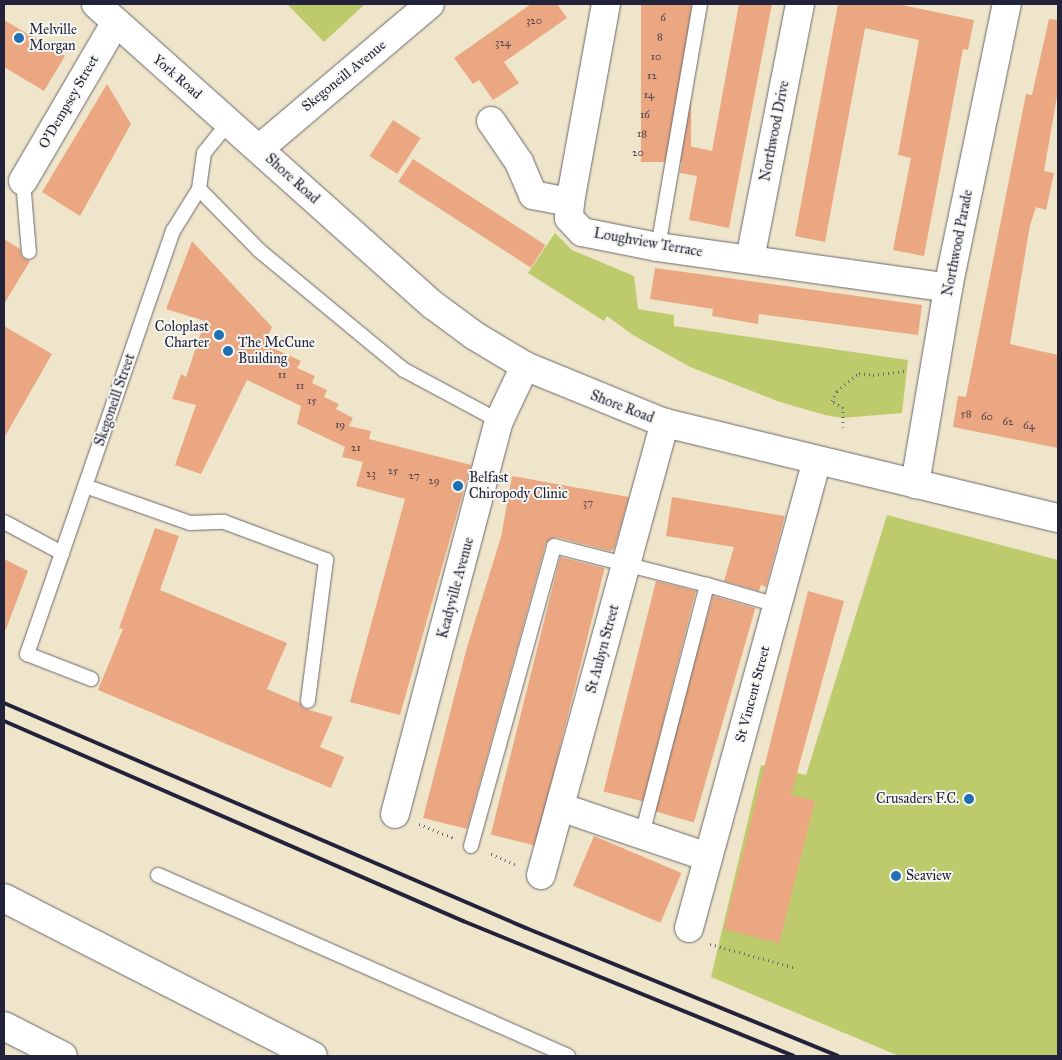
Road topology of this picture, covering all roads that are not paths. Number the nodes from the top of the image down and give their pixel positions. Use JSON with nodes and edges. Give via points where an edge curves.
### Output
{"nodes":[{"id":1,"x":96,"y":4,"type":"edge"},
{"id":2,"x":430,"y":4,"type":"edge"},
{"id":3,"x":606,"y":4,"type":"edge"},
{"id":4,"x":700,"y":4,"type":"edge"},
{"id":5,"x":800,"y":4,"type":"edge"},
{"id":6,"x":1007,"y":4,"type":"edge"},
{"id":7,"x":116,"y":22,"type":"junction"},
{"id":8,"x":490,"y":121,"type":"dead end"},
{"id":9,"x":229,"y":122,"type":"junction"},
{"id":10,"x":259,"y":149,"type":"junction"},
{"id":11,"x":22,"y":181,"type":"joint"},
{"id":12,"x":199,"y":189,"type":"junction"},
{"id":13,"x":570,"y":202,"type":"junction"},
{"id":14,"x":658,"y":247,"type":"junction"},
{"id":15,"x":30,"y":252,"type":"dead end"},
{"id":16,"x":750,"y":259,"type":"junction"},
{"id":17,"x":948,"y":288,"type":"junction"},
{"id":18,"x":525,"y":366,"type":"junction"},
{"id":19,"x":499,"y":421,"type":"junction"},
{"id":20,"x":666,"y":423,"type":"junction"},
{"id":21,"x":817,"y":461,"type":"junction"},
{"id":22,"x":915,"y":484,"type":"junction"},
{"id":23,"x":85,"y":486,"type":"junction"},
{"id":24,"x":1058,"y":518,"type":"edge"},
{"id":25,"x":4,"y":522,"type":"edge"},
{"id":26,"x":62,"y":553,"type":"junction"},
{"id":27,"x":627,"y":564,"type":"junction"},
{"id":28,"x":707,"y":585,"type":"junction"},
{"id":29,"x":777,"y":605,"type":"junction"},
{"id":30,"x":91,"y":679,"type":"dead end"},
{"id":31,"x":308,"y":701,"type":"dead end"},
{"id":32,"x":560,"y":807,"type":"junction"},
{"id":33,"x":396,"y":814,"type":"dead end"},
{"id":34,"x":642,"y":834,"type":"junction"},
{"id":35,"x":471,"y":846,"type":"dead end"},
{"id":36,"x":708,"y":857,"type":"junction"},
{"id":37,"x":158,"y":875,"type":"dead end"},
{"id":38,"x":541,"y":875,"type":"dead end"},
{"id":39,"x":4,"y":898,"type":"edge"},
{"id":40,"x":689,"y":928,"type":"road end"},
{"id":41,"x":4,"y":1026,"type":"edge"},
{"id":42,"x":63,"y":1056,"type":"edge"},
{"id":43,"x":313,"y":1056,"type":"edge"},
{"id":44,"x":568,"y":1056,"type":"edge"}],
"edges":[{"from":1,"to":7,"type":"main road","name":"York Road"},
{"from":2,"to":10,"type":"main road","name":"Skegoneill Avenue"},
{"from":3,"to":13,"type":"main road","name":"Loughview Terrace"},
{"from":4,"to":14,"type":"lane"},
{"from":5,"to":16,"type":"main road","name":"Northwood Drive"},
{"from":6,"to":17,"type":"main road","name":"Northwood Parade"},
{"from":7,"to":9,"type":"main road","name":"York Road"},
{"from":7,"to":11,"type":"main road","name":"O'Dempsey Street"},
{"from":8,"to":13,"type":"main road","via":[[519,162],[533,195]]},
{"from":9,"to":10,"type":"main road","name":"York Road"},
{"from":9,"to":12,"type":"lane","via":[[204,153]]},
{"from":10,"to":18,"type":"main road","name":"Shore Road","via":[[432,304]]},
{"from":11,"to":15,"type":"lane"},
{"from":12,"to":19,"type":"lane","via":[[260,251],[404,370]]},
{"from":12,"to":23,"type":"lane","name":"Skegoneill Street","via":[[173,231]]},
{"from":13,"to":14,"type":"main road","name":"Loughview Terrace","via":[[569,218],[582,232]]},
{"from":14,"to":16,"type":"main road","name":"Loughview Terrace"},
{"from":16,"to":17,"type":"main road","name":"Loughview Terrace"},
{"from":17,"to":22,"type":"main road","name":"Northwood Parade"},
{"from":18,"to":19,"type":"main road","name":"Keadyville Avenue"},
{"from":18,"to":20,"type":"main road","name":"Shore Road"},
{"from":19,"to":33,"type":"main road","name":"Keadyville Avenue"},
{"from":20,"to":21,"type":"main road","name":"Shore Road"},
{"from":20,"to":27,"type":"main road","name":"St Aubyn Street"},
{"from":21,"to":22,"type":"main road","name":"Shore Road"},
{"from":21,"to":29,"type":"main road","name":"St Vincent Street"},
{"from":22,"to":24,"type":"main road","name":"Shore Road"},
{"from":23,"to":26,"type":"lane","name":"Skegoneill Street"},
{"from":23,"to":31,"type":"lane","via":[[190,523],[224,522],[326,560]]},
{"from":25,"to":26,"type":"lane"},
{"from":26,"to":30,"type":"lane","name":"Skegoneill Street","via":[[27,654]]},
{"from":27,"to":28,"type":"lane"},
{"from":27,"to":32,"type":"main road","name":"St Aubyn Street"},
{"from":27,"to":35,"type":"lane","via":[[554,546]]},
{"from":28,"to":29,"type":"lane"},
{"from":28,"to":34,"type":"lane"},
{"from":29,"to":36,"type":"main road","name":"St Vincent Street"},
{"from":32,"to":34,"type":"main road"},
{"from":32,"to":38,"type":"main road","name":"St Aubyn Street"},
{"from":34,"to":36,"type":"main road"},
{"from":36,"to":40,"type":"main road","name":"St Vincent Street"},
{"from":37,"to":44,"type":"lane"},
{"from":39,"to":43,"type":"main road"},
{"from":41,"to":42,"type":"main road"}]}
